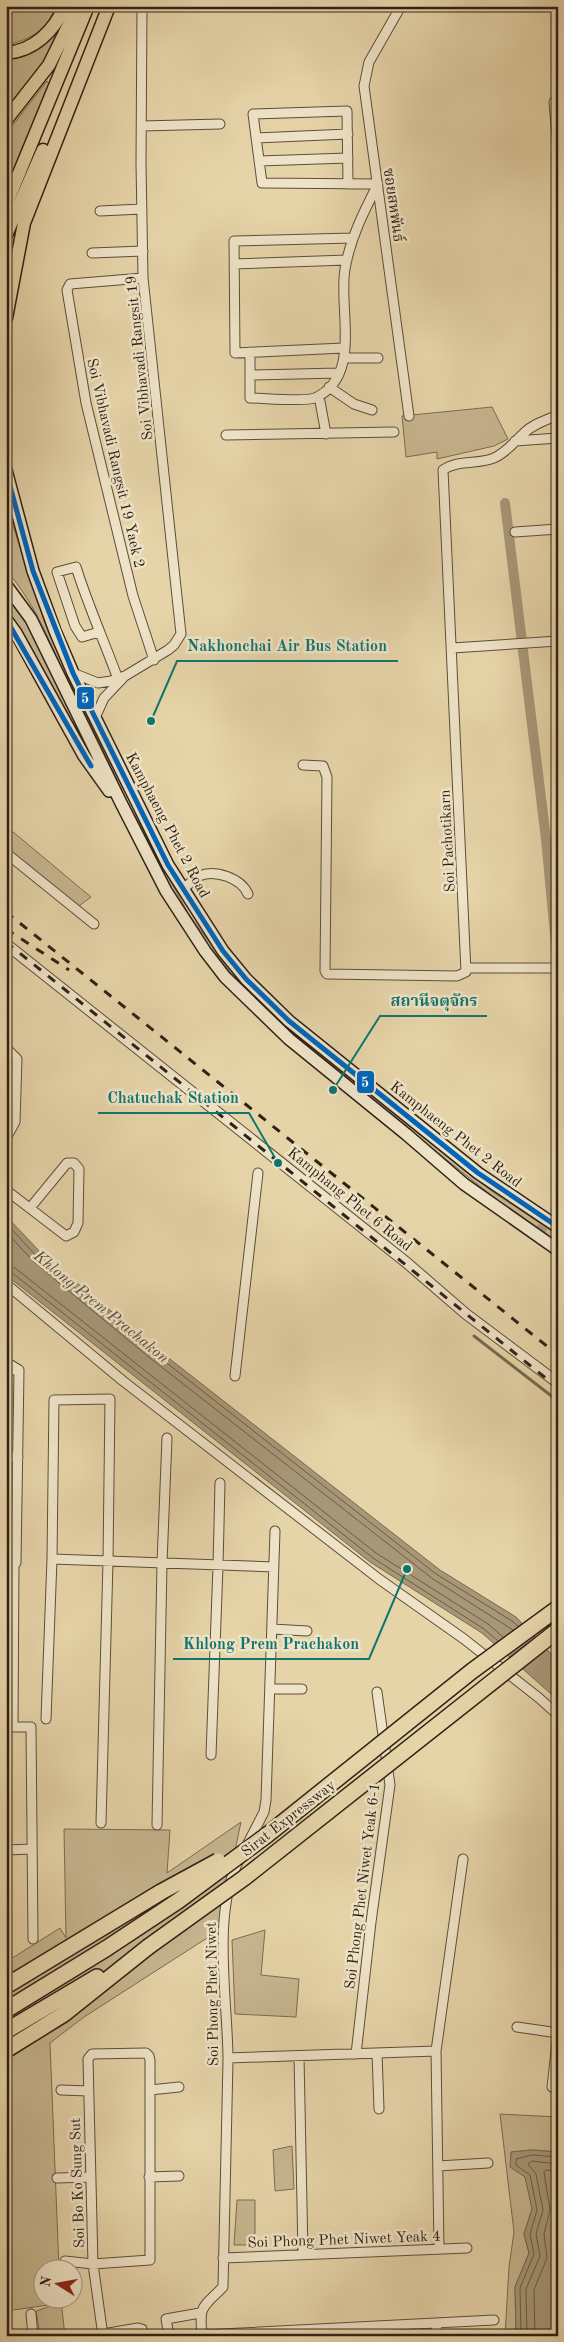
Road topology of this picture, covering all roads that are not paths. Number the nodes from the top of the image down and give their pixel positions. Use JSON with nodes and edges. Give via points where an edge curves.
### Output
{"nodes":[{"id":1,"x":65,"y":6,"type":"edge"},
{"id":2,"x":78,"y":6,"type":"edge"},
{"id":3,"x":88,"y":6,"type":"edge"},
{"id":4,"x":108,"y":6,"type":"edge"},
{"id":5,"x":142,"y":6,"type":"edge"},
{"id":6,"x":401,"y":6,"type":"edge"},
{"id":7,"x":99,"y":12,"type":"edge"},
{"id":8,"x":6,"y":53,"type":"edge"},
{"id":9,"x":554,"y":102,"type":"dead end"},
{"id":10,"x":6,"y":120,"type":"edge"},
{"id":11,"x":220,"y":124,"type":"dead end"},
{"id":12,"x":142,"y":126,"type":"junction"},
{"id":13,"x":348,"y":134,"type":"junction"},
{"id":14,"x":256,"y":138,"type":"junction"},
{"id":15,"x":558,"y":148,"type":"edge"},
{"id":16,"x":348,"y":158,"type":"junction"},
{"id":17,"x":259,"y":161,"type":"junction"},
{"id":18,"x":348,"y":184,"type":"junction"},
{"id":19,"x":378,"y":184,"type":"junction"},
{"id":20,"x":6,"y":205,"type":"edge"},
{"id":21,"x":142,"y":209,"type":"junction"},
{"id":22,"x":100,"y":210,"type":"dead end"},
{"id":23,"x":6,"y":235,"type":"edge"},
{"id":24,"x":353,"y":238,"type":"junction"},
{"id":25,"x":143,"y":252,"type":"junction"},
{"id":26,"x":92,"y":253,"type":"dead end"},
{"id":27,"x":347,"y":260,"type":"junction"},
{"id":28,"x":234,"y":264,"type":"junction"},
{"id":29,"x":143,"y":278,"type":"junction"},
{"id":30,"x":6,"y":318,"type":"edge"},
{"id":31,"x":344,"y":348,"type":"junction"},
{"id":32,"x":250,"y":352,"type":"junction"},
{"id":33,"x":344,"y":358,"type":"junction"},
{"id":34,"x":378,"y":358,"type":"dead end"},
{"id":35,"x":339,"y":373,"type":"junction"},
{"id":36,"x":250,"y":375,"type":"junction"},
{"id":37,"x":329,"y":387,"type":"junction"},
{"id":38,"x":319,"y":396,"type":"junction"},
{"id":39,"x":372,"y":410,"type":"dead end"},
{"id":40,"x":558,"y":415,"type":"edge"},
{"id":41,"x":409,"y":416,"type":"dead end"},
{"id":42,"x":394,"y":432,"type":"dead end"},
{"id":43,"x":326,"y":434,"type":"junction"},
{"id":44,"x":226,"y":435,"type":"dead end"},
{"id":45,"x":558,"y":438,"type":"edge"},
{"id":46,"x":515,"y":442,"type":"junction"},
{"id":47,"x":6,"y":470,"type":"edge"},
{"id":48,"x":558,"y":529,"type":"edge"},
{"id":49,"x":515,"y":532,"type":"dead end"},
{"id":50,"x":6,"y":585,"type":"edge"},
{"id":51,"x":8,"y":622,"type":"edge"},
{"id":52,"x":99,"y":632,"type":"junction"},
{"id":53,"x":558,"y":641,"type":"edge"},
{"id":54,"x":452,"y":648,"type":"junction"},
{"id":55,"x":154,"y":660,"type":"junction"},
{"id":56,"x":73,"y":673,"type":"junction"},
{"id":57,"x":121,"y":677,"type":"junction"},
{"id":58,"x":95,"y":718,"type":"junction"},
{"id":59,"x":302,"y":765,"type":"dead end"},
{"id":60,"x":120,"y":803,"type":"junction"},
{"id":61,"x":6,"y":853,"type":"edge"},
{"id":62,"x":184,"y":889,"type":"junction"},
{"id":63,"x":248,"y":894,"type":"dead end"},
{"id":64,"x":94,"y":924,"type":"dead end"},
{"id":65,"x":6,"y":944,"type":"edge"},
{"id":66,"x":466,"y":968,"type":"junction"},
{"id":67,"x":556,"y":968,"type":"edge"},
{"id":68,"x":6,"y":1048,"type":"edge"},
{"id":69,"x":6,"y":1138,"type":"edge"},
{"id":70,"x":258,"y":1173,"type":"dead end"},
{"id":71,"x":6,"y":1190,"type":"edge"},
{"id":72,"x":30,"y":1208,"type":"junction"},
{"id":73,"x":558,"y":1227,"type":"edge"},
{"id":74,"x":558,"y":1250,"type":"edge"},
{"id":75,"x":6,"y":1284,"type":"edge"},
{"id":76,"x":6,"y":1362,"type":"edge"},
{"id":77,"x":6,"y":1370,"type":"edge"},
{"id":78,"x":19,"y":1370,"type":"junction"},
{"id":79,"x":235,"y":1376,"type":"dead end"},
{"id":80,"x":558,"y":1384,"type":"edge"},
{"id":81,"x":167,"y":1438,"type":"dead end"},
{"id":82,"x":6,"y":1456,"type":"edge"},
{"id":83,"x":18,"y":1457,"type":"junction"},
{"id":84,"x":220,"y":1482,"type":"dead end"},
{"id":85,"x":275,"y":1531,"type":"dead end"},
{"id":86,"x":52,"y":1559,"type":"junction"},
{"id":87,"x":108,"y":1561,"type":"junction"},
{"id":88,"x":10,"y":1563,"type":"edge"},
{"id":89,"x":162,"y":1563,"type":"junction"},
{"id":90,"x":218,"y":1566,"type":"junction"},
{"id":91,"x":274,"y":1567,"type":"junction"},
{"id":92,"x":558,"y":1608,"type":"edge"},
{"id":93,"x":272,"y":1629,"type":"junction"},
{"id":94,"x":558,"y":1630,"type":"edge"},
{"id":95,"x":307,"y":1631,"type":"dead end"},
{"id":96,"x":10,"y":1663,"type":"edge"},
{"id":97,"x":270,"y":1689,"type":"junction"},
{"id":98,"x":302,"y":1689,"type":"dead end"},
{"id":99,"x":377,"y":1692,"type":"dead end"},
{"id":100,"x":558,"y":1715,"type":"edge"},
{"id":101,"x":46,"y":1719,"type":"dead end"},
{"id":102,"x":10,"y":1727,"type":"edge"},
{"id":103,"x":210,"y":1755,"type":"dead end"},
{"id":104,"x":101,"y":1823,"type":"dead end"},
{"id":105,"x":156,"y":1825,"type":"dead end"},
{"id":106,"x":267,"y":1835,"type":"junction"},
{"id":107,"x":32,"y":1849,"type":"junction"},
{"id":108,"x":6,"y":1850,"type":"edge"},
{"id":109,"x":463,"y":1859,"type":"dead end"},
{"id":110,"x":33,"y":1939,"type":"dead end"},
{"id":111,"x":148,"y":1947,"type":"junction"},
{"id":112,"x":6,"y":1986,"type":"edge"},
{"id":113,"x":6,"y":2010,"type":"edge"},
{"id":114,"x":517,"y":2027,"type":"dead end"},
{"id":115,"x":6,"y":2031,"type":"edge"},
{"id":116,"x":558,"y":2033,"type":"edge"},
{"id":117,"x":6,"y":2050,"type":"edge"},
{"id":118,"x":436,"y":2052,"type":"junction"},
{"id":119,"x":356,"y":2054,"type":"junction"},
{"id":120,"x":377,"y":2054,"type":"junction"},
{"id":121,"x":299,"y":2056,"type":"junction"},
{"id":122,"x":228,"y":2058,"type":"junction"},
{"id":123,"x":179,"y":2087,"type":"dead end"},
{"id":124,"x":552,"y":2087,"type":"dead end"},
{"id":125,"x":61,"y":2090,"type":"dead end"},
{"id":126,"x":150,"y":2090,"type":"junction"},
{"id":127,"x":88,"y":2091,"type":"junction"},
{"id":128,"x":379,"y":2109,"type":"dead end"},
{"id":129,"x":488,"y":2163,"type":"dead end"},
{"id":130,"x":438,"y":2166,"type":"junction"},
{"id":131,"x":179,"y":2176,"type":"dead end"},
{"id":132,"x":91,"y":2177,"type":"junction"},
{"id":133,"x":149,"y":2177,"type":"junction"},
{"id":134,"x":57,"y":2178,"type":"dead end"},
{"id":135,"x":467,"y":2248,"type":"dead end"},
{"id":136,"x":439,"y":2249,"type":"junction"},
{"id":137,"x":303,"y":2254,"type":"junction"},
{"id":138,"x":224,"y":2258,"type":"junction"},
{"id":139,"x":82,"y":2263,"type":"edge"},
{"id":140,"x":93,"y":2264,"type":"junction"},
{"id":141,"x":200,"y":2313,"type":"junction"},
{"id":142,"x":30,"y":2314,"type":"dead end"},
{"id":143,"x":494,"y":2320,"type":"dead end"},
{"id":144,"x":436,"y":2323,"type":"junction"},
{"id":145,"x":339,"y":2332,"type":"edge"},
{"id":146,"x":103,"y":2335,"type":"edge"},
{"id":147,"x":202,"y":2335,"type":"edge"},
{"id":148,"x":33,"y":2336,"type":"edge"},
{"id":149,"x":143,"y":2336,"type":"edge"},
{"id":150,"x":168,"y":2336,"type":"edge"},
{"id":151,"x":437,"y":2336,"type":"edge"}],
"edges":[{"from":1,"to":8,"type":"main road","via":[[55,26],[40,40],[29,47]]},
{"from":2,"to":10,"type":"main road","via":[[49,65]]},
{"from":3,"to":20,"type":"main road"},
{"from":4,"to":30,"type":"main road","via":[[24,223]]},
{"from":5,"to":12,"type":"street","name":"Soi Vibhavadi Rangsit 19"},
{"from":6,"to":19,"type":"street","name":"ซอยสหพันธ์","via":[[369,62],[364,86]]},
{"from":7,"to":23,"type":"main road"},
{"from":9,"to":15,"type":"street"},
{"from":11,"to":12,"type":"street"},
{"from":12,"to":21,"type":"street","name":"Soi Vibhavadi Rangsit 19"},
{"from":13,"to":14,"type":"street"},
{"from":13,"to":14,"type":"street","via":[[348,111],[253,114]]},
{"from":13,"to":16,"type":"street"},
{"from":14,"to":17,"type":"street"},
{"from":16,"to":17,"type":"street"},
{"from":16,"to":18,"type":"street"},
{"from":17,"to":18,"type":"street","via":[[262,183]]},
{"from":18,"to":19,"type":"street"},
{"from":19,"to":24,"type":"street"},
{"from":19,"to":41,"type":"street","name":"ซอยสหพันธ์"},
{"from":21,"to":22,"type":"street"},
{"from":21,"to":25,"type":"street","name":"Soi Vibhavadi Rangsit 19"},
{"from":24,"to":27,"type":"street"},
{"from":24,"to":28,"type":"street","via":[[234,242]]},
{"from":25,"to":26,"type":"street"},
{"from":25,"to":29,"type":"street","name":"Soi Vibhavadi Rangsit 19"},
{"from":27,"to":28,"type":"street"},
{"from":27,"to":31,"type":"street","via":[[343,283]]},
{"from":28,"to":32,"type":"street","via":[[235,353]]},
{"from":29,"to":55,"type":"street","name":"Soi Vibhavadi Rangsit 19","via":[[181,622],[181,634],[174,645]]},
{"from":29,"to":55,"type":"street","name":"Soi Vibhavadi Rangsit 19 Yaek 2","via":[[70,284],[67,290],[86,403],[133,596]]},
{"from":31,"to":32,"type":"street"},
{"from":31,"to":33,"type":"street"},
{"from":32,"to":36,"type":"street"},
{"from":33,"to":34,"type":"street"},
{"from":33,"to":35,"type":"street"},
{"from":35,"to":36,"type":"street"},
{"from":35,"to":37,"type":"street"},
{"from":36,"to":38,"type":"street","via":[[250,398],[312,399]]},
{"from":37,"to":38,"type":"street"},
{"from":37,"to":39,"type":"street","via":[[354,404]]},
{"from":38,"to":43,"type":"street"},
{"from":40,"to":46,"type":"street","name":"Soi Pachotikarn","via":[[530,428]]},
{"from":42,"to":43,"type":"street"},
{"from":43,"to":44,"type":"street"},
{"from":45,"to":46,"type":"street"},
{"from":46,"to":54,"type":"street","name":"Soi Pachotikarn","via":[[493,459],[448,466],[443,470]]},
{"from":47,"to":56,"type":"main road","name":"Kamphaeng Phet 2 Road","via":[[43,601]]},
{"from":48,"to":49,"type":"street"},
{"from":50,"to":60,"type":"main road","name":"Kamphaeng Phet 2 Road","via":[[31,618]]},
{"from":51,"to":60,"type":"main road","via":[[84,756]]},
{"from":52,"to":52,"type":"street","via":[[76,567],[57,572],[82,637]]},
{"from":52,"to":57,"type":"street"},
{"from":53,"to":54,"type":"street"},
{"from":54,"to":66,"type":"street","name":"Soi Pachotikarn"},
{"from":55,"to":57,"type":"street","name":"Soi Vibhavadi Rangsit 19"},
{"from":56,"to":57,"type":"street","name":"Soi Vibhavadi Rangsit 19","via":[[98,683]]},
{"from":56,"to":58,"type":"main road","name":"Kamphaeng Phet 2 Road"},
{"from":57,"to":58,"type":"street","name":"Soi Vibhavadi Rangsit 19","via":[[104,698]]},
{"from":58,"to":62,"type":"main road","name":"Kamphaeng Phet 2 Road","via":[[168,864]]},
{"from":59,"to":66,"type":"street","via":[[322,766],[327,777],[327,974],[457,976],[466,972]]},
{"from":60,"to":74,"type":"main road","name":"Kamphaeng Phet 2 Road","via":[[184,921],[246,999],[289,1039],[464,1184]]},
{"from":61,"to":64,"type":"street"},
{"from":62,"to":63,"type":"street","via":[[198,876],[218,875],[234,879]]},
{"from":62,"to":73,"type":"main road","name":"Kamphaeng Phet 2 Road","via":[[223,951],[246,979],[290,1021],[478,1172]]},
{"from":65,"to":80,"type":"street","name":"Kamphang Phet 6 Road","via":[[407,1263],[466,1314]]},
{"from":66,"to":67,"type":"street"},
{"from":68,"to":69,"type":"street","via":[[17,1059],[15,1122]]},
{"from":70,"to":79,"type":"street"},
{"from":71,"to":72,"type":"street"},
{"from":72,"to":72,"type":"street","via":[[66,1236],[74,1232],[78,1223],[79,1168],[74,1163],[67,1163]]},
{"from":75,"to":100,"type":"street","via":[[123,1381],[379,1579],[464,1639]]},
{"from":76,"to":78,"type":"street"},
{"from":77,"to":78,"type":"street"},
{"from":78,"to":83,"type":"street"},
{"from":81,"to":89,"type":"street"},
{"from":82,"to":83,"type":"street"},
{"from":83,"to":88,"type":"street","via":[[16,1563]]},
{"from":84,"to":90,"type":"street"},
{"from":85,"to":91,"type":"street","name":"Soi Phong Phet Niwet"},
{"from":86,"to":87,"type":"street"},
{"from":86,"to":87,"type":"street","via":[[54,1400],[110,1399]]},
{"from":86,"to":101,"type":"street"},
{"from":87,"to":89,"type":"street"},
{"from":87,"to":104,"type":"street"},
{"from":88,"to":96,"type":"street"},
{"from":89,"to":90,"type":"street"},
{"from":89,"to":105,"type":"street"},
{"from":90,"to":91,"type":"street"},
{"from":90,"to":103,"type":"street"},
{"from":91,"to":93,"type":"street","name":"Soi Phong Phet Niwet"},
{"from":92,"to":106,"type":"highway","name":"Sirat Expressway","bridge":true,"via":[[472,1671]]},
{"from":93,"to":95,"type":"street"},
{"from":93,"to":97,"type":"street","name":"Soi Phong Phet Niwet"},
{"from":94,"to":111,"type":"highway","name":"Sirat Expressway","bridge":true,"via":[[244,1878]]},
{"from":96,"to":102,"type":"street"},
{"from":97,"to":98,"type":"street"},
{"from":97,"to":122,"type":"street","name":"Soi Phong Phet Niwet","via":[[264,1812],[235,1867],[223,1920]]},
{"from":99,"to":119,"type":"street","name":"Soi Phong Phet Niwet Yeak 6-1","via":[[390,1785]]},
{"from":102,"to":107,"type":"street","via":[[31,1727]]},
{"from":106,"to":112,"type":"highway","bridge":true,"via":[[161,1892]]},
{"from":106,"to":113,"type":"highway","name":"Sirat Expressway","bridge":true,"via":[[162,1911]]},
{"from":107,"to":108,"type":"street"},
{"from":107,"to":110,"type":"street"},
{"from":109,"to":118,"type":"street"},
{"from":111,"to":115,"type":"highway","name":"Sirat Expressway"},
{"from":111,"to":117,"type":"highway","via":[[64,2014]]},
{"from":114,"to":116,"type":"street"},
{"from":116,"to":124,"type":"street"},
{"from":118,"to":120,"type":"street"},
{"from":118,"to":130,"type":"street"},
{"from":119,"to":120,"type":"street"},
{"from":119,"to":121,"type":"street"},
{"from":120,"to":128,"type":"street"},
{"from":121,"to":122,"type":"street"},
{"from":121,"to":137,"type":"street"},
{"from":122,"to":138,"type":"street","name":"Soi Phong Phet Niwet"},
{"from":123,"to":126,"type":"street"},
{"from":125,"to":127,"type":"street"},
{"from":126,"to":127,"type":"street","name":"Soi Bo Ko Sung Sut","via":[[150,2060],[146,2053],[92,2054],[88,2059]]},
{"from":126,"to":133,"type":"street"},
{"from":127,"to":132,"type":"street","name":"Soi Bo Ko Sung Sut"},
{"from":129,"to":130,"type":"street"},
{"from":130,"to":136,"type":"street"},
{"from":131,"to":133,"type":"street"},
{"from":132,"to":134,"type":"street"},
{"from":132,"to":140,"type":"street","name":"Soi Bo Ko Sung Sut"},
{"from":133,"to":140,"type":"street","via":[[150,2260]]},
{"from":135,"to":136,"type":"street","name":"Soi Phong Phet Niwet Yeak 4"},
{"from":136,"to":137,"type":"street","name":"Soi Phong Phet Niwet Yeak 4"},
{"from":137,"to":138,"type":"street","name":"Soi Phong Phet Niwet Yeak 4"},
{"from":138,"to":141,"type":"street","name":"Soi Phong Phet Niwet","via":[[223,2287]]},
{"from":139,"to":140,"type":"street"},
{"from":140,"to":146,"type":"street","name":"Soi Bo Ko Sung Sut"},
{"from":141,"to":147,"type":"street"},
{"from":141,"to":150,"type":"street","via":[[166,2319]]},
{"from":142,"to":148,"type":"street"},
{"from":143,"to":144,"type":"street"},
{"from":144,"to":145,"type":"street"},
{"from":144,"to":151,"type":"street"},
{"from":145,"to":147,"type":"street"},
{"from":146,"to":149,"type":"street","via":[[138,2328]]}]}
